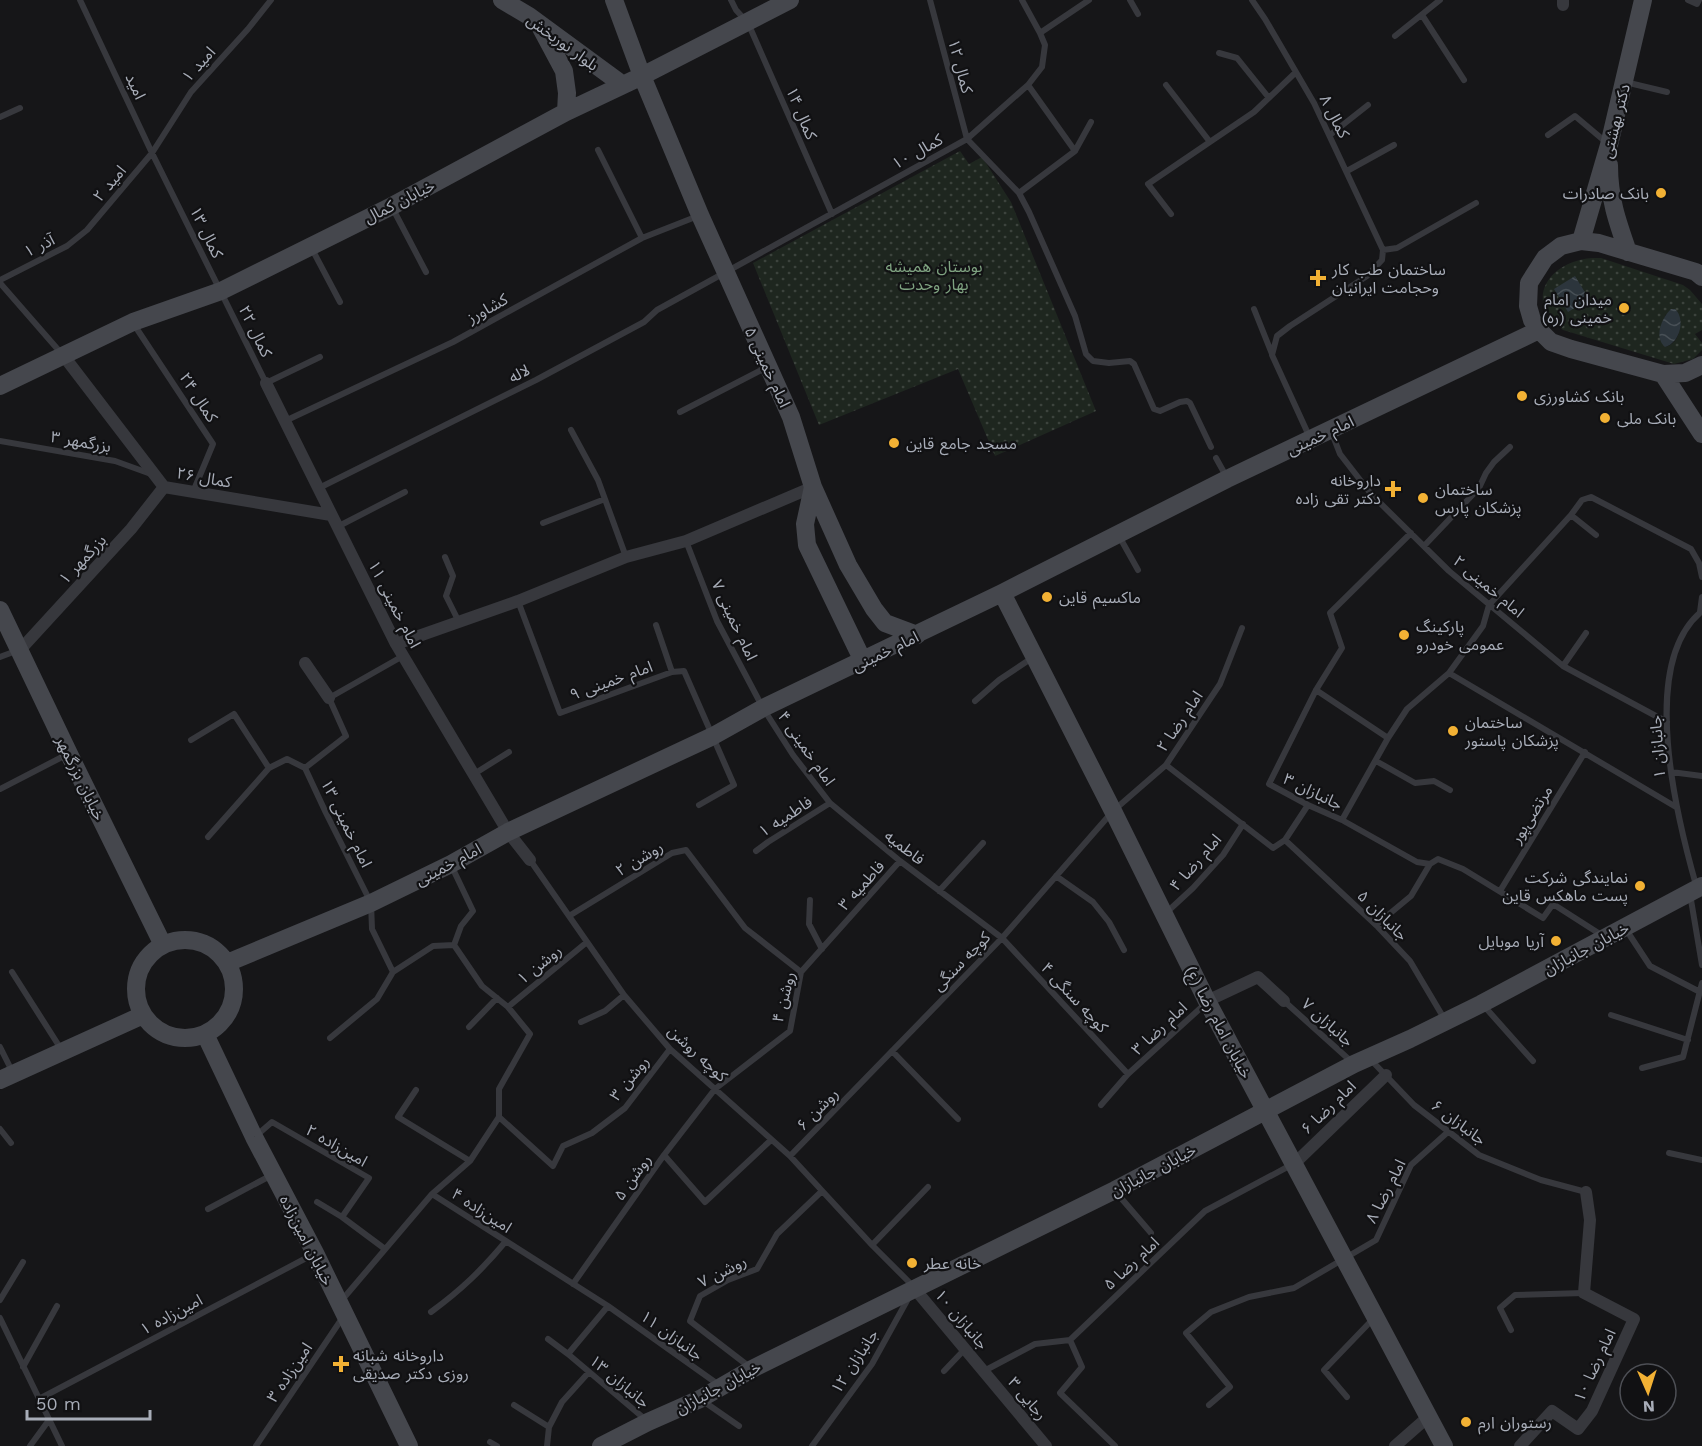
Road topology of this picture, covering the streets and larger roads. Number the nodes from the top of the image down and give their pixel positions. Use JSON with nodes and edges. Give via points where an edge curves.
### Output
{"nodes":[{"id":1,"x":502,"y":0,"type":"edge"},
{"id":2,"x":614,"y":0,"type":"edge"},
{"id":3,"x":790,"y":0,"type":"edge"},
{"id":4,"x":1643,"y":0,"type":"edge"},
{"id":5,"x":539,"y":24,"type":"junction"},
{"id":6,"x":642,"y":76,"type":"junction"},
{"id":7,"x":623,"y":85,"type":"junction"},
{"id":8,"x":566,"y":112,"type":"junction"},
{"id":9,"x":1610,"y":145,"type":"junction"},
{"id":10,"x":1581,"y":242,"type":"junction"},
{"id":11,"x":1628,"y":252,"type":"junction"},
{"id":12,"x":1700,"y":274,"type":"edge"},
{"id":13,"x":1539,"y":330,"type":"junction"},
{"id":14,"x":63,"y":355,"type":"junction"},
{"id":15,"x":1702,"y":366,"type":"edge"},
{"id":16,"x":1662,"y":374,"type":"junction"},
{"id":17,"x":266,"y":383,"type":"road end"},
{"id":18,"x":0,"y":386,"type":"edge"},
{"id":19,"x":1702,"y":434,"type":"edge"},
{"id":20,"x":164,"y":487,"type":"junction"},
{"id":21,"x":813,"y":487,"type":"junction"},
{"id":22,"x":331,"y":515,"type":"junction"},
{"id":23,"x":1002,"y":593,"type":"junction"},
{"id":24,"x":0,"y":610,"type":"edge"},
{"id":25,"x":917,"y":635,"type":"junction"},
{"id":26,"x":396,"y":644,"type":"junction"},
{"id":27,"x":20,"y":650,"type":"junction"},
{"id":28,"x":863,"y":662,"type":"junction"},
{"id":29,"x":305,"y":663,"type":"dead end"},
{"id":30,"x":329,"y":698,"type":"road end"},
{"id":31,"x":508,"y":832,"type":"junction"},
{"id":32,"x":530,"y":860,"type":"road end"},
{"id":33,"x":1696,"y":890,"type":"edge"},
{"id":34,"x":164,"y":945,"type":"junction"},
{"id":35,"x":227,"y":963,"type":"junction"},
{"id":36,"x":1207,"y":1001,"type":"junction"},
{"id":37,"x":1284,"y":1001,"type":"road end"},
{"id":38,"x":143,"y":1015,"type":"junction"},
{"id":39,"x":205,"y":1034,"type":"junction"},
{"id":40,"x":1386,"y":1075,"type":"road end"},
{"id":41,"x":7,"y":1077,"type":"edge"},
{"id":42,"x":1266,"y":1110,"type":"junction"},
{"id":43,"x":1294,"y":1164,"type":"junction"},
{"id":44,"x":1586,"y":1191,"type":"road end"},
{"id":45,"x":914,"y":1288,"type":"junction"},
{"id":46,"x":984,"y":1371,"type":"joint"},
{"id":47,"x":1428,"y":1417,"type":"junction"},
{"id":48,"x":607,"y":1445,"type":"edge"},
{"id":49,"x":410,"y":1446,"type":"edge"},
{"id":50,"x":1047,"y":1446,"type":"edge"},
{"id":51,"x":1395,"y":1446,"type":"edge"},
{"id":52,"x":1444,"y":1446,"type":"edge"},
{"id":53,"x":1520,"y":1446,"type":"edge"}],
"edges":[{"from":1,"to":5,"type":"street","name":"بلوار نوربخش"},
{"from":2,"to":6,"type":"street"},
{"from":3,"to":6,"type":"street","name":"خیابان کمال"},
{"from":4,"to":9,"type":"street","name":"دکتر بهشتی"},
{"from":5,"to":7,"type":"street","name":"بلوار نوربخش"},
{"from":5,"to":8,"type":"street","via":[[564,71]]},
{"from":6,"to":7,"type":"street","name":"خیابان کمال"},
{"from":6,"to":21,"type":"street","name":"امام خمینی ۵","via":[[791,417]]},
{"from":7,"to":8,"type":"street","name":"خیابان کمال"},
{"from":8,"to":14,"type":"street","name":"خیابان کمال","via":[[392,206],[221,291],[133,322]]},
{"from":9,"to":10,"type":"street","name":"دکتر بهشتی"},
{"from":9,"to":11,"type":"street","via":[[1609,186]]},
{"from":10,"to":11,"type":"street"},
{"from":10,"to":13,"type":"street","via":[[1561,246],[1545,258],[1529,283],[1528,306]]},
{"from":11,"to":12,"type":"street"},
{"from":13,"to":16,"type":"street","via":[[1551,342]]},
{"from":13,"to":23,"type":"street","name":"امام خمینی","via":[[1227,479]]},
{"from":14,"to":18,"type":"street","name":"خیابان کمال"},
{"from":14,"to":20,"type":"street","name":"کمال ۲۶"},
{"from":15,"to":16,"type":"street","via":[[1685,374]]},
{"from":16,"to":19,"type":"street"},
{"from":17,"to":22,"type":"street","name":"امام خمینی ۱۱"},
{"from":20,"to":22,"type":"street","name":"کمال ۲۶"},
{"from":20,"to":27,"type":"street","name":"بزرگمهر ۱","via":[[131,529]]},
{"from":21,"to":25,"type":"street","via":[[848,565],[874,609],[885,623]]},
{"from":21,"to":26,"type":"street","via":[[686,541],[626,557]]},
{"from":21,"to":28,"type":"street","name":"امام خمینی ۵","via":[[805,524],[807,545]]},
{"from":22,"to":26,"type":"street","name":"امام خمینی ۱۱"},
{"from":23,"to":25,"type":"street","name":"امام خمینی"},
{"from":23,"to":36,"type":"street","name":"خیابان امام رضا (ع)"},
{"from":24,"to":27,"type":"street","name":"خیابان بزرگمهر"},
{"from":25,"to":28,"type":"street","name":"امام خمینی"},
{"from":26,"to":31,"type":"street","name":"امام خمینی ۱۱"},
{"from":27,"to":34,"type":"street","name":"خیابان بزرگمهر"},
{"from":28,"to":31,"type":"street","name":"امام خمینی"},
{"from":29,"to":30,"type":"street"},
{"from":31,"to":32,"type":"street","name":"امام خمینی ۱۱"},
{"from":31,"to":35,"type":"street","name":"امام خمینی","via":[[372,903]]},
{"from":33,"to":42,"type":"street","name":"خیابان جانبازان","via":[[1481,1004]]},
{"from":34,"to":35,"type":"street","via":[[174,941],[197,942],[218,952]]},
{"from":34,"to":38,"type":"street","via":[[146,960],[136,981]]},
{"from":35,"to":39,"type":"street","via":[[235,990],[232,1004],[217,1027]]},
{"from":36,"to":37,"type":"street","via":[[1258,977]]},
{"from":36,"to":42,"type":"street","name":"خیابان امام رضا (ع)"},
{"from":38,"to":39,"type":"street","via":[[152,1026],[177,1038]]},
{"from":38,"to":41,"type":"street"},
{"from":39,"to":49,"type":"street","name":"خیابان امین‌زاده"},
{"from":40,"to":43,"type":"street","name":"امام رضا ۶"},
{"from":42,"to":43,"type":"street","name":"خیابان امام رضا (ع)"},
{"from":42,"to":45,"type":"street","name":"خیابان جانبازان","via":[[1115,1190]]},
{"from":43,"to":47,"type":"street","name":"خیابان امام رضا (ع)"},
{"from":44,"to":53,"type":"street","name":"امام رضا ۱۰","via":[[1590,1220],[1584,1293],[1634,1319],[1592,1411],[1578,1429],[1552,1411]]},
{"from":45,"to":46,"type":"street","name":"جانبازان ۱۰"},
{"from":45,"to":48,"type":"street","name":"خیابان جانبازان"},
{"from":46,"to":50,"type":"street","name":"رجایی ۳"},
{"from":47,"to":51,"type":"street"},
{"from":47,"to":52,"type":"street","name":"خیابان امام رضا (ع)"}]}
